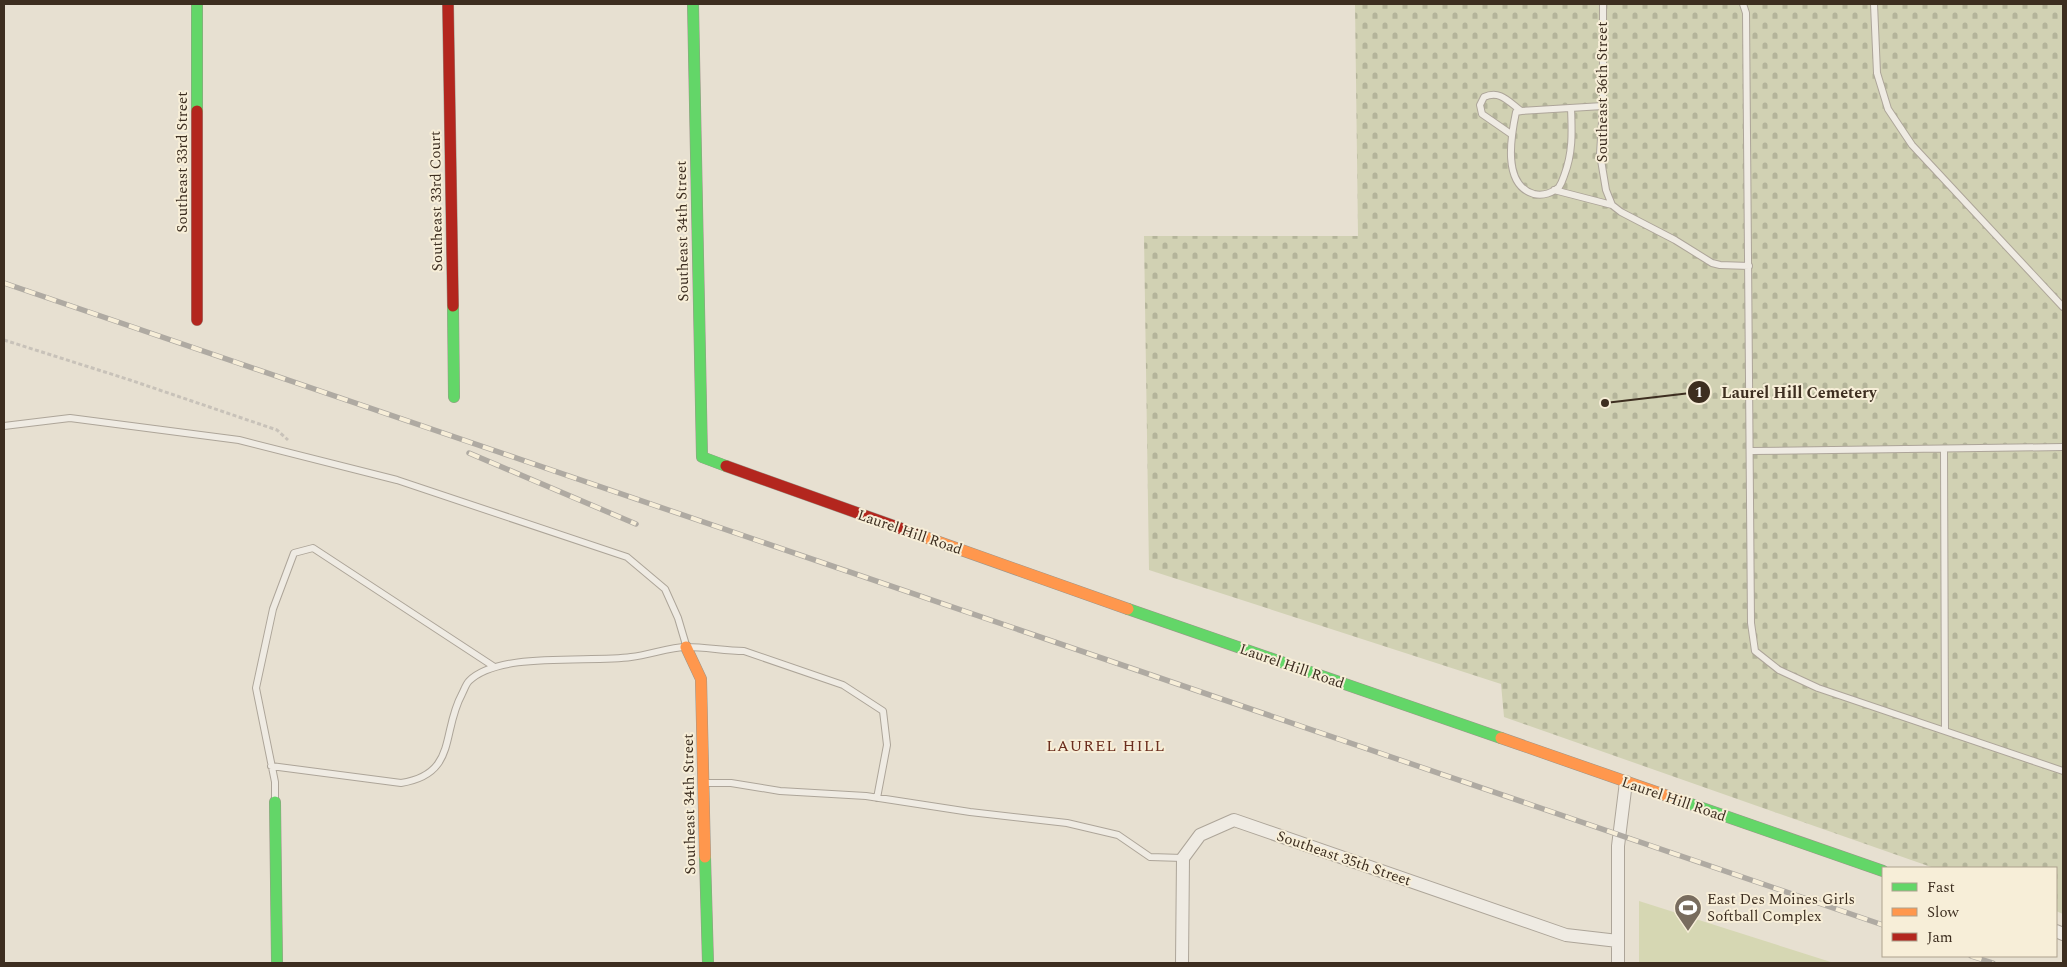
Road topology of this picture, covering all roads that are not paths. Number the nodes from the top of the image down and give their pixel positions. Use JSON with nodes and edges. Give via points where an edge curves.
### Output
{"nodes":[{"id":1,"x":197,"y":4,"type":"edge"},
{"id":2,"x":448,"y":4,"type":"edge"},
{"id":3,"x":693,"y":4,"type":"edge"},
{"id":4,"x":1603,"y":4,"type":"edge"},
{"id":5,"x":1743,"y":4,"type":"edge"},
{"id":6,"x":1874,"y":4,"type":"edge"},
{"id":7,"x":1603,"y":106,"type":"junction"},
{"id":8,"x":1571,"y":108,"type":"junction"},
{"id":9,"x":1521,"y":111,"type":"junction"},
{"id":10,"x":1512,"y":134,"type":"junction"},
{"id":11,"x":1554,"y":190,"type":"junction"},
{"id":12,"x":1612,"y":205,"type":"junction"},
{"id":13,"x":1749,"y":266,"type":"junction"},
{"id":14,"x":2063,"y":307,"type":"edge"},
{"id":15,"x":197,"y":320,"type":"dead end"},
{"id":16,"x":454,"y":397,"type":"dead end"},
{"id":17,"x":4,"y":426,"type":"edge"},
{"id":18,"x":2063,"y":448,"type":"edge"},
{"id":19,"x":1944,"y":449,"type":"junction"},
{"id":20,"x":1751,"y":451,"type":"junction"},
{"id":21,"x":702,"y":457,"type":"joint"},
{"id":22,"x":686,"y":647,"type":"junction"},
{"id":23,"x":493,"y":666,"type":"junction"},
{"id":24,"x":1945,"y":730,"type":"junction"},
{"id":25,"x":272,"y":766,"type":"junction"},
{"id":26,"x":2063,"y":771,"type":"edge"},
{"id":27,"x":1626,"y":782,"type":"junction"},
{"id":28,"x":704,"y":783,"type":"junction"},
{"id":29,"x":877,"y":798,"type":"junction"},
{"id":30,"x":275,"y":802,"type":"joint"},
{"id":31,"x":1183,"y":858,"type":"junction"},
{"id":32,"x":1882,"y":871,"type":"edge"},
{"id":33,"x":1618,"y":941,"type":"junction"},
{"id":34,"x":277,"y":963,"type":"edge"},
{"id":35,"x":708,"y":963,"type":"edge"},
{"id":36,"x":1182,"y":963,"type":"edge"},
{"id":37,"x":1618,"y":963,"type":"edge"}],
"edges":[{"from":1,"to":15,"type":"street","name":"Southeast 33rd Street"},
{"from":2,"to":16,"type":"street","name":"Southeast 33rd Court"},
{"from":3,"to":21,"type":"street","name":"Southeast 34th Street"},
{"from":4,"to":7,"type":"lane","name":"Southeast 36th Street"},
{"from":5,"to":13,"type":"lane","via":[[1746,13]]},
{"from":6,"to":14,"type":"lane","via":[[1877,73],[1888,109],[1912,145]]},
{"from":7,"to":8,"type":"lane"},
{"from":7,"to":12,"type":"lane","name":"Southeast 36th Street","via":[[1600,154],[1602,174]]},
{"from":8,"to":9,"type":"lane"},
{"from":8,"to":11,"type":"lane","via":[[1570,161],[1560,186]]},
{"from":9,"to":10,"type":"lane","via":[[1516,112]]},
{"from":9,"to":10,"type":"lane","via":[[1493,93],[1484,97],[1480,105],[1482,114]]},
{"from":10,"to":11,"type":"lane","via":[[1512,163],[1518,183],[1528,192],[1539,195]]},
{"from":11,"to":12,"type":"lane"},
{"from":12,"to":13,"type":"lane","via":[[1712,263]]},
{"from":13,"to":20,"type":"lane"},
{"from":17,"to":22,"type":"lane","via":[[70,418],[239,440],[397,480],[627,557],[664,589],[678,618]]},
{"from":18,"to":19,"type":"lane"},
{"from":19,"to":20,"type":"lane"},
{"from":19,"to":24,"type":"lane"},
{"from":20,"to":24,"type":"lane","via":[[1751,623],[1755,651],[1778,670],[1818,688]]},
{"from":21,"to":27,"type":"street","name":"Laurel Hill Road","via":[[1064,587]]},
{"from":22,"to":23,"type":"lane","via":[[631,658]]},
{"from":22,"to":28,"type":"street","name":"Southeast 34th Street","via":[[701,679]]},
{"from":22,"to":29,"type":"lane","via":[[744,651],[843,685],[883,711],[887,745]]},
{"from":23,"to":25,"type":"lane","via":[[469,681],[458,702],[445,752],[433,770],[416,780],[401,783]]},
{"from":23,"to":25,"type":"lane","via":[[313,548],[294,552],[273,609],[256,688]]},
{"from":24,"to":26,"type":"lane"},
{"from":25,"to":30,"type":"lane"},
{"from":27,"to":32,"type":"street","name":"Laurel Hill Road"},
{"from":27,"to":33,"type":"street","via":[[1618,840]]},
{"from":28,"to":29,"type":"lane"},
{"from":28,"to":35,"type":"street","name":"Southeast 34th Street"},
{"from":29,"to":31,"type":"lane","via":[[1067,823],[1118,835],[1150,857]]},
{"from":30,"to":34,"type":"street"},
{"from":31,"to":33,"type":"street","name":"Southeast 35th Street","via":[[1200,835],[1234,820],[1566,935]]},
{"from":31,"to":36,"type":"street"},
{"from":33,"to":37,"type":"street"}]}
